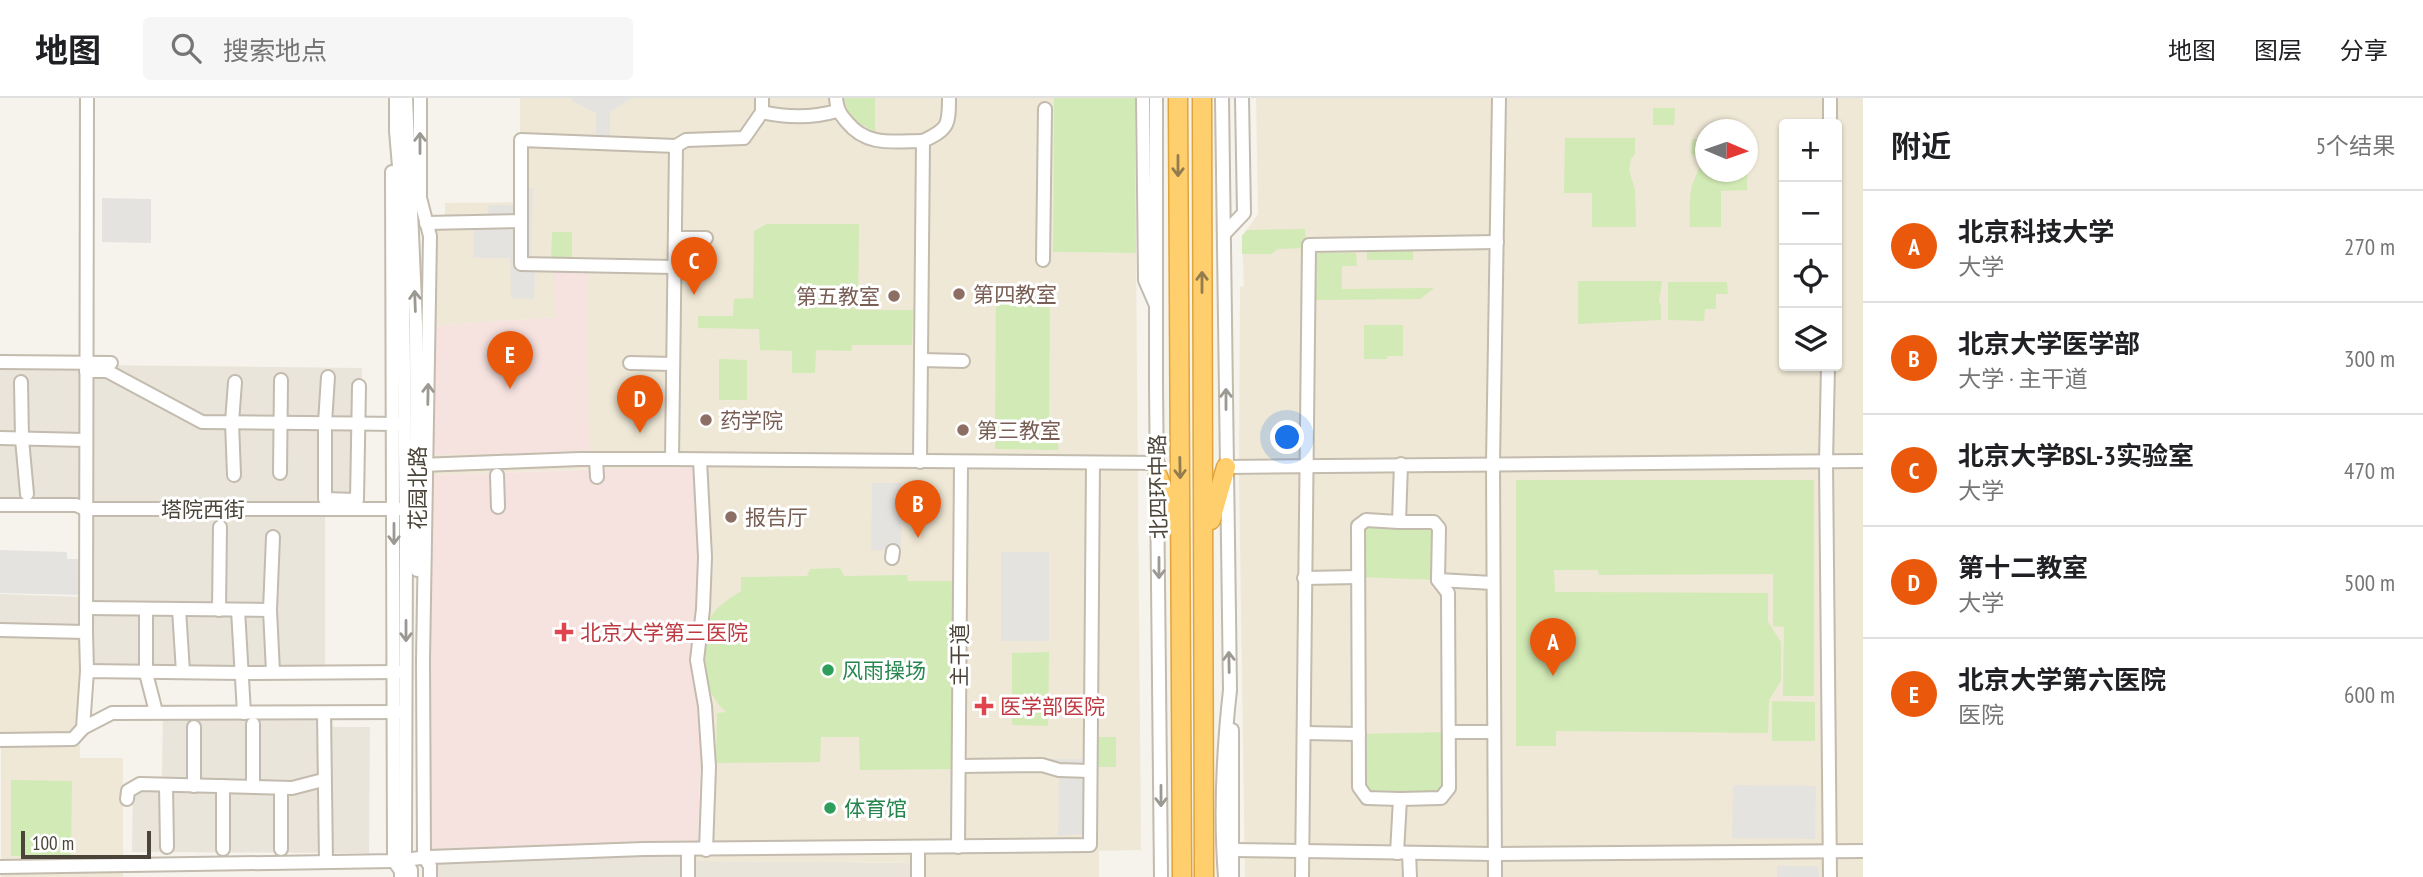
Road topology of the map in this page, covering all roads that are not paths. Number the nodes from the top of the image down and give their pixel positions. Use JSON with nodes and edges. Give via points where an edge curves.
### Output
{"nodes":[{"id":1,"x":87,"y":98,"type":"edge"},
{"id":2,"x":396,"y":98,"type":"edge"},
{"id":3,"x":406,"y":98,"type":"edge"},
{"id":4,"x":420,"y":98,"type":"edge"},
{"id":5,"x":949,"y":98,"type":"edge"},
{"id":6,"x":1143,"y":98,"type":"edge"},
{"id":7,"x":1156,"y":98,"type":"edge"},
{"id":8,"x":1178,"y":98,"type":"edge"},
{"id":9,"x":1202,"y":98,"type":"edge"},
{"id":10,"x":1222,"y":98,"type":"edge"},
{"id":11,"x":1242,"y":98,"type":"edge"},
{"id":12,"x":1499,"y":98,"type":"edge"},
{"id":13,"x":1830,"y":98,"type":"edge"},
{"id":14,"x":836,"y":104,"type":"edge"},
{"id":15,"x":762,"y":105,"type":"edge"},
{"id":16,"x":1045,"y":109,"type":"dead end"},
{"id":17,"x":1830,"y":119,"type":"edge"},
{"id":18,"x":923,"y":141,"type":"junction"},
{"id":19,"x":676,"y":146,"type":"junction"},
{"id":20,"x":392,"y":172,"type":"dead end"},
{"id":21,"x":521,"y":221,"type":"junction"},
{"id":22,"x":426,"y":223,"type":"junction"},
{"id":23,"x":1224,"y":234,"type":"junction"},
{"id":24,"x":675,"y":238,"type":"junction"},
{"id":25,"x":706,"y":238,"type":"dead end"},
{"id":26,"x":1497,"y":243,"type":"junction"},
{"id":27,"x":1043,"y":260,"type":"dead end"},
{"id":28,"x":674,"y":267,"type":"junction"},
{"id":29,"x":1158,"y":310,"type":"junction"},
{"id":30,"x":920,"y":360,"type":"junction"},
{"id":31,"x":962,"y":361,"type":"dead end"},
{"id":32,"x":0,"y":362,"type":"edge"},
{"id":33,"x":111,"y":363,"type":"dead end"},
{"id":34,"x":630,"y":363,"type":"dead end"},
{"id":35,"x":673,"y":364,"type":"junction"},
{"id":36,"x":86,"y":367,"type":"junction"},
{"id":37,"x":1828,"y":371,"type":"edge"},
{"id":38,"x":328,"y":377,"type":"dead end"},
{"id":39,"x":281,"y":380,"type":"dead end"},
{"id":40,"x":21,"y":382,"type":"dead end"},
{"id":41,"x":235,"y":382,"type":"dead end"},
{"id":42,"x":359,"y":386,"type":"dead end"},
{"id":43,"x":232,"y":422,"type":"junction"},
{"id":44,"x":279,"y":422,"type":"junction"},
{"id":45,"x":325,"y":423,"type":"junction"},
{"id":46,"x":359,"y":423,"type":"junction"},
{"id":47,"x":399,"y":424,"type":"junction"},
{"id":48,"x":0,"y":438,"type":"edge"},
{"id":49,"x":22,"y":439,"type":"junction"},
{"id":50,"x":85,"y":440,"type":"junction"},
{"id":51,"x":596,"y":459,"type":"junction"},
{"id":52,"x":672,"y":459,"type":"junction"},
{"id":53,"x":700,"y":460,"type":"junction"},
{"id":54,"x":1826,"y":461,"type":"junction"},
{"id":55,"x":1863,"y":461,"type":"edge"},
{"id":56,"x":920,"y":462,"type":"junction"},
{"id":57,"x":961,"y":462,"type":"junction"},
{"id":58,"x":1093,"y":463,"type":"junction"},
{"id":59,"x":1493,"y":463,"type":"junction"},
{"id":60,"x":1401,"y":464,"type":"junction"},
{"id":61,"x":422,"y":465,"type":"junction"},
{"id":62,"x":1305,"y":465,"type":"junction"},
{"id":63,"x":1226,"y":467,"type":"junction"},
{"id":64,"x":1158,"y":469,"type":"junction"},
{"id":65,"x":280,"y":473,"type":"dead end"},
{"id":66,"x":234,"y":475,"type":"dead end"},
{"id":67,"x":497,"y":475,"type":"dead end"},
{"id":68,"x":597,"y":477,"type":"dead end"},
{"id":69,"x":27,"y":494,"type":"dead end"},
{"id":70,"x":0,"y":505,"type":"edge"},
{"id":71,"x":498,"y":507,"type":"dead end"},
{"id":72,"x":85,"y":509,"type":"junction"},
{"id":73,"x":400,"y":509,"type":"junction"},
{"id":74,"x":1399,"y":522,"type":"junction"},
{"id":75,"x":220,"y":527,"type":"dead end"},
{"id":76,"x":272,"y":537,"type":"dead end"},
{"id":77,"x":1181,"y":540,"type":"junction"},
{"id":78,"x":1205,"y":541,"type":"junction"},
{"id":79,"x":1358,"y":577,"type":"junction"},
{"id":80,"x":1304,"y":578,"type":"junction"},
{"id":81,"x":1438,"y":580,"type":"junction"},
{"id":82,"x":1493,"y":583,"type":"junction"},
{"id":83,"x":86,"y":608,"type":"junction"},
{"id":84,"x":146,"y":609,"type":"junction"},
{"id":85,"x":179,"y":609,"type":"junction"},
{"id":86,"x":219,"y":610,"type":"junction"},
{"id":87,"x":238,"y":610,"type":"junction"},
{"id":88,"x":270,"y":610,"type":"junction"},
{"id":89,"x":0,"y":629,"type":"edge"},
{"id":90,"x":86,"y":632,"type":"junction"},
{"id":91,"x":87,"y":671,"type":"junction"},
{"id":92,"x":183,"y":672,"type":"junction"},
{"id":93,"x":273,"y":672,"type":"junction"},
{"id":94,"x":400,"y":672,"type":"junction"},
{"id":95,"x":146,"y":673,"type":"junction"},
{"id":96,"x":240,"y":674,"type":"junction"},
{"id":97,"x":1230,"y":690,"type":"junction"},
{"id":98,"x":156,"y":712,"type":"junction"},
{"id":99,"x":400,"y":712,"type":"junction"},
{"id":100,"x":244,"y":713,"type":"junction"},
{"id":101,"x":324,"y":713,"type":"junction"},
{"id":102,"x":253,"y":724,"type":"dead end"},
{"id":103,"x":194,"y":727,"type":"dead end"},
{"id":104,"x":83,"y":728,"type":"junction"},
{"id":105,"x":1449,"y":732,"type":"junction"},
{"id":106,"x":1494,"y":732,"type":"junction"},
{"id":107,"x":1304,"y":733,"type":"junction"},
{"id":108,"x":1359,"y":734,"type":"junction"},
{"id":109,"x":0,"y":740,"type":"edge"},
{"id":110,"x":990,"y":763,"type":"dead end"},
{"id":111,"x":1038,"y":763,"type":"dead end"},
{"id":112,"x":959,"y":766,"type":"junction"},
{"id":113,"x":1090,"y":771,"type":"junction"},
{"id":114,"x":323,"y":780,"type":"junction"},
{"id":115,"x":166,"y":785,"type":"junction"},
{"id":116,"x":194,"y":786,"type":"junction"},
{"id":117,"x":223,"y":786,"type":"junction"},
{"id":118,"x":253,"y":787,"type":"junction"},
{"id":119,"x":281,"y":788,"type":"junction"},
{"id":120,"x":127,"y":799,"type":"dead end"},
{"id":121,"x":1400,"y":799,"type":"junction"},
{"id":122,"x":167,"y":847,"type":"dead end"},
{"id":123,"x":918,"y":847,"type":"junction"},
{"id":124,"x":958,"y":847,"type":"junction"},
{"id":125,"x":223,"y":849,"type":"dead end"},
{"id":126,"x":281,"y":849,"type":"dead end"},
{"id":127,"x":688,"y":849,"type":"junction"},
{"id":128,"x":706,"y":850,"type":"junction"},
{"id":129,"x":1233,"y":850,"type":"junction"},
{"id":130,"x":1303,"y":851,"type":"junction"},
{"id":131,"x":1830,"y":851,"type":"junction"},
{"id":132,"x":1863,"y":851,"type":"edge"},
{"id":133,"x":1403,"y":853,"type":"junction"},
{"id":134,"x":1494,"y":854,"type":"junction"},
{"id":135,"x":410,"y":859,"type":"junction"},
{"id":136,"x":326,"y":862,"type":"junction"},
{"id":137,"x":0,"y":867,"type":"edge"},
{"id":138,"x":401,"y":877,"type":"edge"},
{"id":139,"x":411,"y":877,"type":"edge"},
{"id":140,"x":422,"y":877,"type":"edge"},
{"id":141,"x":430,"y":877,"type":"edge"},
{"id":142,"x":688,"y":877,"type":"edge"},
{"id":143,"x":918,"y":877,"type":"edge"},
{"id":144,"x":1161,"y":877,"type":"edge"},
{"id":145,"x":1182,"y":877,"type":"edge"},
{"id":146,"x":1205,"y":877,"type":"edge"},
{"id":147,"x":1225,"y":877,"type":"edge"},
{"id":148,"x":1232,"y":877,"type":"edge"},
{"id":149,"x":1302,"y":877,"type":"edge"},
{"id":150,"x":1410,"y":877,"type":"edge"},
{"id":151,"x":1495,"y":877,"type":"edge"},
{"id":152,"x":1830,"y":877,"type":"edge"}],
"edges":[{"from":1,"to":36,"type":"street"},
{"from":2,"to":47,"type":"street","name":"花园北路","via":[[402,202]]},
{"from":61,"to":3,"type":"street","name":"花园北路","one_way":true},
{"from":22,"to":4,"type":"street","one_way":true,"via":[[420,198]]},
{"from":5,"to":18,"type":"street","via":[[947,126]]},
{"from":6,"to":29,"type":"street","via":[[1145,280]]},
{"from":7,"to":29,"type":"street","name":"北四环中路"},
{"from":8,"to":77,"type":"highway","name":"北四环中路","one_way":true},
{"from":78,"to":9,"type":"highway","one_way":true},
{"from":10,"to":23,"type":"street"},
{"from":11,"to":23,"type":"street","via":[[1244,213]]},
{"from":12,"to":26,"type":"street"},
{"from":13,"to":17,"type":"street"},
{"from":14,"to":15,"type":"street","via":[[820,116],[785,117]]},
{"from":14,"to":18,"type":"street","via":[[859,135],[870,140]]},
{"from":15,"to":19,"type":"street","via":[[744,138],[686,140]]},
{"from":16,"to":27,"type":"street"},
{"from":18,"to":30,"type":"street"},
{"from":19,"to":21,"type":"street","via":[[521,141]]},
{"from":19,"to":24,"type":"street"},
{"from":20,"to":47,"type":"street"},
{"from":21,"to":22,"type":"street"},
{"from":21,"to":28,"type":"street","via":[[521,264]]},
{"from":61,"to":22,"type":"street","one_way":true,"via":[[430,236]]},
{"from":63,"to":23,"type":"street","one_way":true},
{"from":24,"to":25,"type":"street"},
{"from":24,"to":28,"type":"street"},
{"from":26,"to":59,"type":"street"},
{"from":26,"to":62,"type":"street","via":[[1309,245]]},
{"from":28,"to":35,"type":"street"},
{"from":29,"to":64,"type":"street","name":"北四环中路"},
{"from":30,"to":31,"type":"street"},
{"from":30,"to":56,"type":"street"},
{"from":32,"to":36,"type":"street"},
{"from":33,"to":36,"type":"street"},
{"from":34,"to":35,"type":"street"},
{"from":35,"to":52,"type":"street"},
{"from":36,"to":43,"type":"street","via":[[107,371],[202,422]]},
{"from":36,"to":50,"type":"street"},
{"from":37,"to":54,"type":"street"},
{"from":38,"to":45,"type":"street"},
{"from":39,"to":44,"type":"street"},
{"from":40,"to":49,"type":"street"},
{"from":41,"to":43,"type":"street"},
{"from":42,"to":46,"type":"street"},
{"from":43,"to":44,"type":"street"},
{"from":43,"to":66,"type":"street"},
{"from":44,"to":45,"type":"street"},
{"from":44,"to":65,"type":"street"},
{"from":45,"to":46,"type":"street"},
{"from":45,"to":46,"type":"street","via":[[325,499],[357,500]]},
{"from":46,"to":47,"type":"street"},
{"from":47,"to":73,"type":"street","name":"花园北路"},
{"from":48,"to":49,"type":"street"},
{"from":49,"to":50,"type":"street"},
{"from":49,"to":69,"type":"street"},
{"from":50,"to":72,"type":"street"},
{"from":51,"to":52,"type":"street"},
{"from":51,"to":61,"type":"street"},
{"from":51,"to":68,"type":"street"},
{"from":52,"to":53,"type":"street"},
{"from":53,"to":56,"type":"street"},
{"from":53,"to":128,"type":"street","via":[[705,557],[697,660],[709,767]]},
{"from":54,"to":55,"type":"street"},
{"from":54,"to":59,"type":"street"},
{"from":54,"to":131,"type":"street"},
{"from":56,"to":57,"type":"street"},
{"from":57,"to":58,"type":"street"},
{"from":57,"to":112,"type":"street","name":"主干道"},
{"from":58,"to":64,"type":"street"},
{"from":58,"to":113,"type":"street"},
{"from":59,"to":60,"type":"street"},
{"from":59,"to":82,"type":"street"},
{"from":60,"to":62,"type":"street"},
{"from":60,"to":74,"type":"street"},
{"from":61,"to":135,"type":"street","via":[[424,660]]},
{"from":62,"to":63,"type":"street"},
{"from":62,"to":80,"type":"street"},
{"from":63,"to":78,"type":"highway"},
{"from":97,"to":63,"type":"street","one_way":true},
{"from":64,"to":77,"type":"highway"},
{"from":64,"to":144,"type":"street","name":"北四环中路","one_way":true},
{"from":67,"to":71,"type":"street"},
{"from":70,"to":72,"type":"street","name":"塔院西街","via":[[76,505]]},
{"from":72,"to":73,"type":"street","name":"塔院西街"},
{"from":72,"to":83,"type":"street"},
{"from":73,"to":94,"type":"street","name":"花园北路","one_way":true},
{"from":74,"to":79,"type":"street","via":[[1366,520],[1358,526]]},
{"from":74,"to":81,"type":"street","via":[[1434,522],[1439,528]]},
{"from":75,"to":86,"type":"street"},
{"from":76,"to":88,"type":"street"},
{"from":77,"to":145,"type":"highway","name":"北四环中路"},
{"from":78,"to":146,"type":"highway"},
{"from":79,"to":80,"type":"street"},
{"from":79,"to":108,"type":"street"},
{"from":80,"to":107,"type":"street"},
{"from":81,"to":82,"type":"street"},
{"from":81,"to":105,"type":"street","via":[[1448,593]]},
{"from":82,"to":106,"type":"street"},
{"from":83,"to":84,"type":"street"},
{"from":83,"to":90,"type":"street"},
{"from":84,"to":85,"type":"street"},
{"from":84,"to":95,"type":"street"},
{"from":85,"to":86,"type":"street"},
{"from":85,"to":92,"type":"street"},
{"from":86,"to":87,"type":"street"},
{"from":87,"to":88,"type":"street"},
{"from":87,"to":96,"type":"street"},
{"from":88,"to":93,"type":"street"},
{"from":89,"to":90,"type":"street"},
{"from":90,"to":91,"type":"street"},
{"from":91,"to":95,"type":"street"},
{"from":91,"to":104,"type":"street"},
{"from":92,"to":95,"type":"street"},
{"from":92,"to":96,"type":"street"},
{"from":93,"to":94,"type":"street"},
{"from":93,"to":96,"type":"street"},
{"from":94,"to":99,"type":"street","name":"花园北路"},
{"from":95,"to":98,"type":"street"},
{"from":96,"to":100,"type":"street"},
{"from":97,"to":129,"type":"street"},
{"from":97,"to":147,"type":"street","via":[[1223,761]]},
{"from":98,"to":100,"type":"street"},
{"from":98,"to":104,"type":"street","via":[[113,713]]},
{"from":99,"to":101,"type":"street"},
{"from":99,"to":135,"type":"street","name":"花园北路"},
{"from":100,"to":101,"type":"street"},
{"from":101,"to":114,"type":"street"},
{"from":102,"to":118,"type":"street"},
{"from":103,"to":116,"type":"street"},
{"from":104,"to":109,"type":"street","via":[[74,739]]},
{"from":105,"to":106,"type":"street"},
{"from":105,"to":121,"type":"street","via":[[1449,788],[1441,798]]},
{"from":106,"to":134,"type":"street"},
{"from":107,"to":108,"type":"street"},
{"from":107,"to":130,"type":"street"},
{"from":108,"to":121,"type":"street","via":[[1359,787],[1367,798]]},
{"from":110,"to":111,"type":"street"},
{"from":112,"to":113,"type":"street","via":[[1042,765],[1059,771]]},
{"from":112,"to":124,"type":"street","name":"主干道"},
{"from":113,"to":124,"type":"street","via":[[1090,845]]},
{"from":114,"to":119,"type":"street"},
{"from":114,"to":136,"type":"street"},
{"from":115,"to":116,"type":"street"},
{"from":115,"to":120,"type":"street","via":[[140,784],[128,790]]},
{"from":115,"to":122,"type":"street"},
{"from":116,"to":117,"type":"street"},
{"from":117,"to":118,"type":"street"},
{"from":117,"to":125,"type":"street"},
{"from":118,"to":119,"type":"street"},
{"from":119,"to":126,"type":"street"},
{"from":121,"to":133,"type":"street"},
{"from":123,"to":124,"type":"street"},
{"from":123,"to":128,"type":"street"},
{"from":123,"to":143,"type":"street"},
{"from":127,"to":128,"type":"street"},
{"from":127,"to":135,"type":"street"},
{"from":127,"to":142,"type":"street"},
{"from":129,"to":130,"type":"street"},
{"from":129,"to":148,"type":"street"},
{"from":130,"to":133,"type":"street"},
{"from":130,"to":149,"type":"street"},
{"from":131,"to":132,"type":"street"},
{"from":131,"to":134,"type":"street"},
{"from":131,"to":152,"type":"street"},
{"from":133,"to":134,"type":"street"},
{"from":133,"to":150,"type":"street"},
{"from":134,"to":151,"type":"street"},
{"from":135,"to":136,"type":"street"},
{"from":135,"to":138,"type":"street"},
{"from":135,"to":139,"type":"street","name":"花园北路"},
{"from":135,"to":140,"type":"street","name":"花园北路","via":[[422,870]]},
{"from":135,"to":141,"type":"street","via":[[430,866]]},
{"from":136,"to":137,"type":"street"}]}
